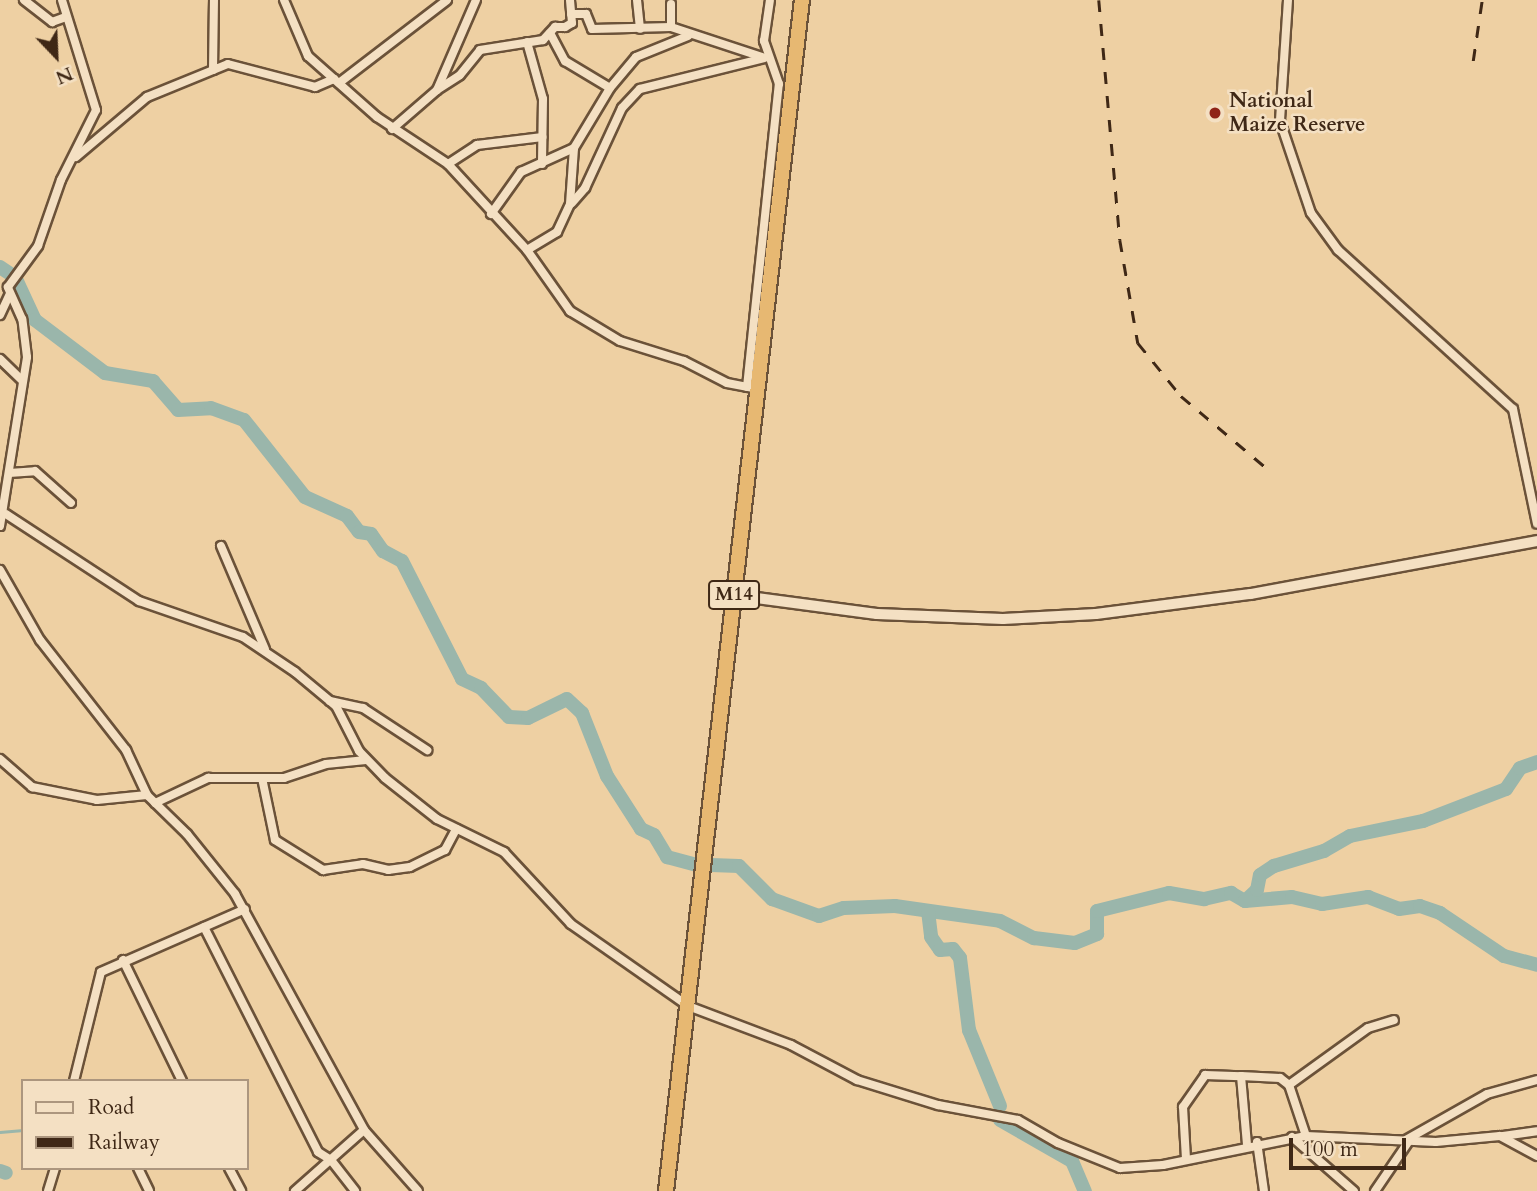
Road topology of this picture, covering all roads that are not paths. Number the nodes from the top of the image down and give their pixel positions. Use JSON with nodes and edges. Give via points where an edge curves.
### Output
{"nodes":[{"id":1,"x":24,"y":0,"type":"edge"},
{"id":2,"x":62,"y":0,"type":"edge"},
{"id":3,"x":214,"y":0,"type":"edge"},
{"id":4,"x":284,"y":0,"type":"edge"},
{"id":5,"x":447,"y":0,"type":"edge"},
{"id":6,"x":477,"y":0,"type":"edge"},
{"id":7,"x":570,"y":0,"type":"edge"},
{"id":8,"x":637,"y":0,"type":"edge"},
{"id":9,"x":770,"y":0,"type":"edge"},
{"id":10,"x":802,"y":0,"type":"edge"},
{"id":11,"x":1288,"y":0,"type":"edge"},
{"id":12,"x":671,"y":4,"type":"dead end"},
{"id":13,"x":571,"y":14,"type":"junction"},
{"id":14,"x":66,"y":17,"type":"junction"},
{"id":15,"x":671,"y":27,"type":"junction"},
{"id":16,"x":640,"y":29,"type":"junction"},
{"id":17,"x":550,"y":33,"type":"junction"},
{"id":18,"x":688,"y":36,"type":"junction"},
{"id":19,"x":527,"y":41,"type":"junction"},
{"id":20,"x":764,"y":58,"type":"junction"},
{"id":21,"x":776,"y":66,"type":"junction"},
{"id":22,"x":213,"y":70,"type":"junction"},
{"id":23,"x":793,"y":80,"type":"junction"},
{"id":24,"x":336,"y":81,"type":"junction"},
{"id":25,"x":610,"y":88,"type":"junction"},
{"id":26,"x":437,"y":90,"type":"junction"},
{"id":27,"x":392,"y":129,"type":"junction"},
{"id":28,"x":543,"y":137,"type":"junction"},
{"id":29,"x":574,"y":148,"type":"junction"},
{"id":30,"x":74,"y":159,"type":"junction"},
{"id":31,"x":448,"y":164,"type":"junction"},
{"id":32,"x":542,"y":164,"type":"junction"},
{"id":33,"x":570,"y":204,"type":"junction"},
{"id":34,"x":491,"y":214,"type":"junction"},
{"id":35,"x":527,"y":250,"type":"junction"},
{"id":36,"x":10,"y":294,"type":"junction"},
{"id":37,"x":0,"y":315,"type":"edge"},
{"id":38,"x":0,"y":359,"type":"edge"},
{"id":39,"x":22,"y":380,"type":"junction"},
{"id":40,"x":752,"y":388,"type":"junction"},
{"id":41,"x":9,"y":473,"type":"junction"},
{"id":42,"x":71,"y":503,"type":"dead end"},
{"id":43,"x":6,"y":514,"type":"junction"},
{"id":44,"x":1537,"y":524,"type":"edge"},
{"id":45,"x":0,"y":526,"type":"edge"},
{"id":46,"x":1537,"y":541,"type":"edge"},
{"id":47,"x":221,"y":546,"type":"dead end"},
{"id":48,"x":0,"y":570,"type":"edge"},
{"id":49,"x":734,"y":595,"type":"junction"},
{"id":50,"x":265,"y":651,"type":"junction"},
{"id":51,"x":330,"y":701,"type":"junction"},
{"id":52,"x":427,"y":750,"type":"dead end"},
{"id":53,"x":0,"y":760,"type":"edge"},
{"id":54,"x":366,"y":760,"type":"junction"},
{"id":55,"x":262,"y":778,"type":"junction"},
{"id":56,"x":147,"y":795,"type":"junction"},
{"id":57,"x":155,"y":803,"type":"junction"},
{"id":58,"x":456,"y":829,"type":"junction"},
{"id":59,"x":245,"y":909,"type":"junction"},
{"id":60,"x":204,"y":926,"type":"junction"},
{"id":61,"x":123,"y":960,"type":"junction"},
{"id":62,"x":688,"y":1006,"type":"junction"},
{"id":63,"x":1394,"y":1020,"type":"dead end"},
{"id":64,"x":1241,"y":1076,"type":"junction"},
{"id":65,"x":74,"y":1079,"type":"edge"},
{"id":66,"x":181,"y":1079,"type":"edge"},
{"id":67,"x":1537,"y":1080,"type":"edge"},
{"id":68,"x":1289,"y":1086,"type":"junction"},
{"id":69,"x":364,"y":1130,"type":"junction"},
{"id":70,"x":1537,"y":1131,"type":"edge"},
{"id":71,"x":1306,"y":1136,"type":"junction"},
{"id":72,"x":1500,"y":1136,"type":"junction"},
{"id":73,"x":1292,"y":1137,"type":"junction"},
{"id":74,"x":1406,"y":1141,"type":"junction"},
{"id":75,"x":1252,"y":1143,"type":"junction"},
{"id":76,"x":1537,"y":1156,"type":"edge"},
{"id":77,"x":1186,"y":1159,"type":"junction"},
{"id":78,"x":331,"y":1160,"type":"junction"},
{"id":79,"x":54,"y":1170,"type":"edge"},
{"id":80,"x":139,"y":1170,"type":"edge"},
{"id":81,"x":230,"y":1170,"type":"edge"},
{"id":82,"x":1346,"y":1187,"type":"edge"},
{"id":83,"x":48,"y":1191,"type":"edge"},
{"id":84,"x":149,"y":1191,"type":"edge"},
{"id":85,"x":241,"y":1191,"type":"edge"},
{"id":86,"x":295,"y":1191,"type":"edge"},
{"id":87,"x":355,"y":1191,"type":"edge"},
{"id":88,"x":418,"y":1191,"type":"edge"},
{"id":89,"x":666,"y":1191,"type":"edge"},
{"id":90,"x":1264,"y":1191,"type":"edge"},
{"id":91,"x":1354,"y":1191,"type":"edge"},
{"id":92,"x":1374,"y":1191,"type":"edge"}],
"edges":[{"from":1,"to":14,"type":"street","via":[[52,22]]},
{"from":2,"to":14,"type":"street"},
{"from":3,"to":22,"type":"street"},
{"from":4,"to":24,"type":"street","via":[[297,39]]},
{"from":5,"to":24,"type":"street"},
{"from":6,"to":26,"type":"street"},
{"from":7,"to":13,"type":"street"},
{"from":8,"to":16,"type":"street"},
{"from":9,"to":21,"type":"street","via":[[764,41]]},
{"from":10,"to":23,"type":"highway","number":"M14"},
{"from":11,"to":44,"type":"street","via":[[1279,114],[1311,213],[1338,250],[1513,410]]},
{"from":12,"to":15,"type":"street"},
{"from":13,"to":16,"type":"street","via":[[586,15],[593,29]]},
{"from":13,"to":17,"type":"street","via":[[572,23]]},
{"from":14,"to":30,"type":"street","via":[[96,110]]},
{"from":15,"to":16,"type":"street"},
{"from":15,"to":18,"type":"street"},
{"from":17,"to":19,"type":"street","via":[[543,40]]},
{"from":17,"to":25,"type":"street","via":[[565,61]]},
{"from":18,"to":20,"type":"street"},
{"from":18,"to":25,"type":"street","via":[[636,57]]},
{"from":19,"to":26,"type":"street","via":[[480,50],[460,75]]},
{"from":19,"to":28,"type":"street","via":[[543,99]]},
{"from":20,"to":21,"type":"street"},
{"from":20,"to":33,"type":"street","via":[[640,89],[622,108],[585,188]]},
{"from":21,"to":23,"type":"street"},
{"from":21,"to":40,"type":"street","via":[[779,84]]},
{"from":22,"to":24,"type":"street","via":[[236,64],[315,87]]},
{"from":22,"to":30,"type":"street","via":[[148,97]]},
{"from":23,"to":40,"type":"highway","number":"M14"},
{"from":24,"to":27,"type":"street"},
{"from":25,"to":29,"type":"street"},
{"from":26,"to":27,"type":"street"},
{"from":27,"to":31,"type":"street"},
{"from":28,"to":31,"type":"street","via":[[477,145]]},
{"from":28,"to":32,"type":"street"},
{"from":29,"to":32,"type":"street"},
{"from":29,"to":33,"type":"street"},
{"from":30,"to":36,"type":"street","via":[[38,246],[8,287]]},
{"from":31,"to":34,"type":"street"},
{"from":32,"to":34,"type":"street","via":[[521,172]]},
{"from":33,"to":35,"type":"street","via":[[556,232]]},
{"from":34,"to":35,"type":"street"},
{"from":35,"to":40,"type":"street","via":[[559,298],[585,323],[620,341]]},
{"from":36,"to":37,"type":"street"},
{"from":36,"to":39,"type":"street","via":[[25,332]]},
{"from":38,"to":39,"type":"street"},
{"from":39,"to":41,"type":"street"},
{"from":40,"to":49,"type":"highway","number":"M14"},
{"from":41,"to":42,"type":"street","via":[[35,471]]},
{"from":41,"to":43,"type":"street"},
{"from":43,"to":45,"type":"street"},
{"from":43,"to":50,"type":"street","via":[[139,601],[243,637]]},
{"from":46,"to":49,"type":"street","via":[[1251,594],[1084,615],[1003,619],[877,614]]},
{"from":47,"to":50,"type":"street"},
{"from":48,"to":56,"type":"street","via":[[40,640],[126,750]]},
{"from":49,"to":62,"type":"highway","number":"M14"},
{"from":50,"to":51,"type":"street"},
{"from":51,"to":52,"type":"street","via":[[363,708]]},
{"from":51,"to":54,"type":"street"},
{"from":53,"to":56,"type":"street","via":[[32,787],[97,800]]},
{"from":54,"to":55,"type":"street"},
{"from":54,"to":58,"type":"street","via":[[427,812]]},
{"from":55,"to":57,"type":"street","via":[[208,778]]},
{"from":55,"to":58,"type":"street","via":[[275,840],[323,870],[363,864],[388,870],[410,867],[446,850]]},
{"from":56,"to":57,"type":"street"},
{"from":57,"to":59,"type":"street","via":[[215,865]]},
{"from":58,"to":62,"type":"street","via":[[504,852],[571,924]]},
{"from":59,"to":60,"type":"street"},
{"from":59,"to":69,"type":"street"},
{"from":60,"to":61,"type":"street"},
{"from":60,"to":78,"type":"street","via":[[318,1152]]},
{"from":61,"to":65,"type":"street","via":[[101,972]]},
{"from":61,"to":66,"type":"street"},
{"from":62,"to":77,"type":"street","via":[[791,1045],[857,1080],[938,1105],[1018,1120],[1107,1164],[1137,1168]]},
{"from":62,"to":89,"type":"highway","number":"M14"},
{"from":63,"to":68,"type":"street","via":[[1368,1028]]},
{"from":64,"to":68,"type":"street","via":[[1280,1078]]},
{"from":64,"to":75,"type":"street"},
{"from":64,"to":77,"type":"street","via":[[1205,1075],[1186,1096],[1182,1130]]},
{"from":67,"to":74,"type":"street","via":[[1487,1094]]},
{"from":68,"to":71,"type":"street"},
{"from":69,"to":78,"type":"street"},
{"from":69,"to":88,"type":"street"},
{"from":70,"to":72,"type":"street"},
{"from":71,"to":73,"type":"street"},
{"from":71,"to":74,"type":"street"},
{"from":72,"to":74,"type":"street"},
{"from":72,"to":76,"type":"street"},
{"from":73,"to":75,"type":"street"},
{"from":73,"to":82,"type":"street"},
{"from":74,"to":92,"type":"street"},
{"from":75,"to":77,"type":"street"},
{"from":75,"to":90,"type":"street"},
{"from":78,"to":86,"type":"street"},
{"from":78,"to":87,"type":"street"},
{"from":79,"to":83,"type":"street"},
{"from":80,"to":84,"type":"street"},
{"from":81,"to":85,"type":"street"},
{"from":82,"to":91,"type":"street"}]}
